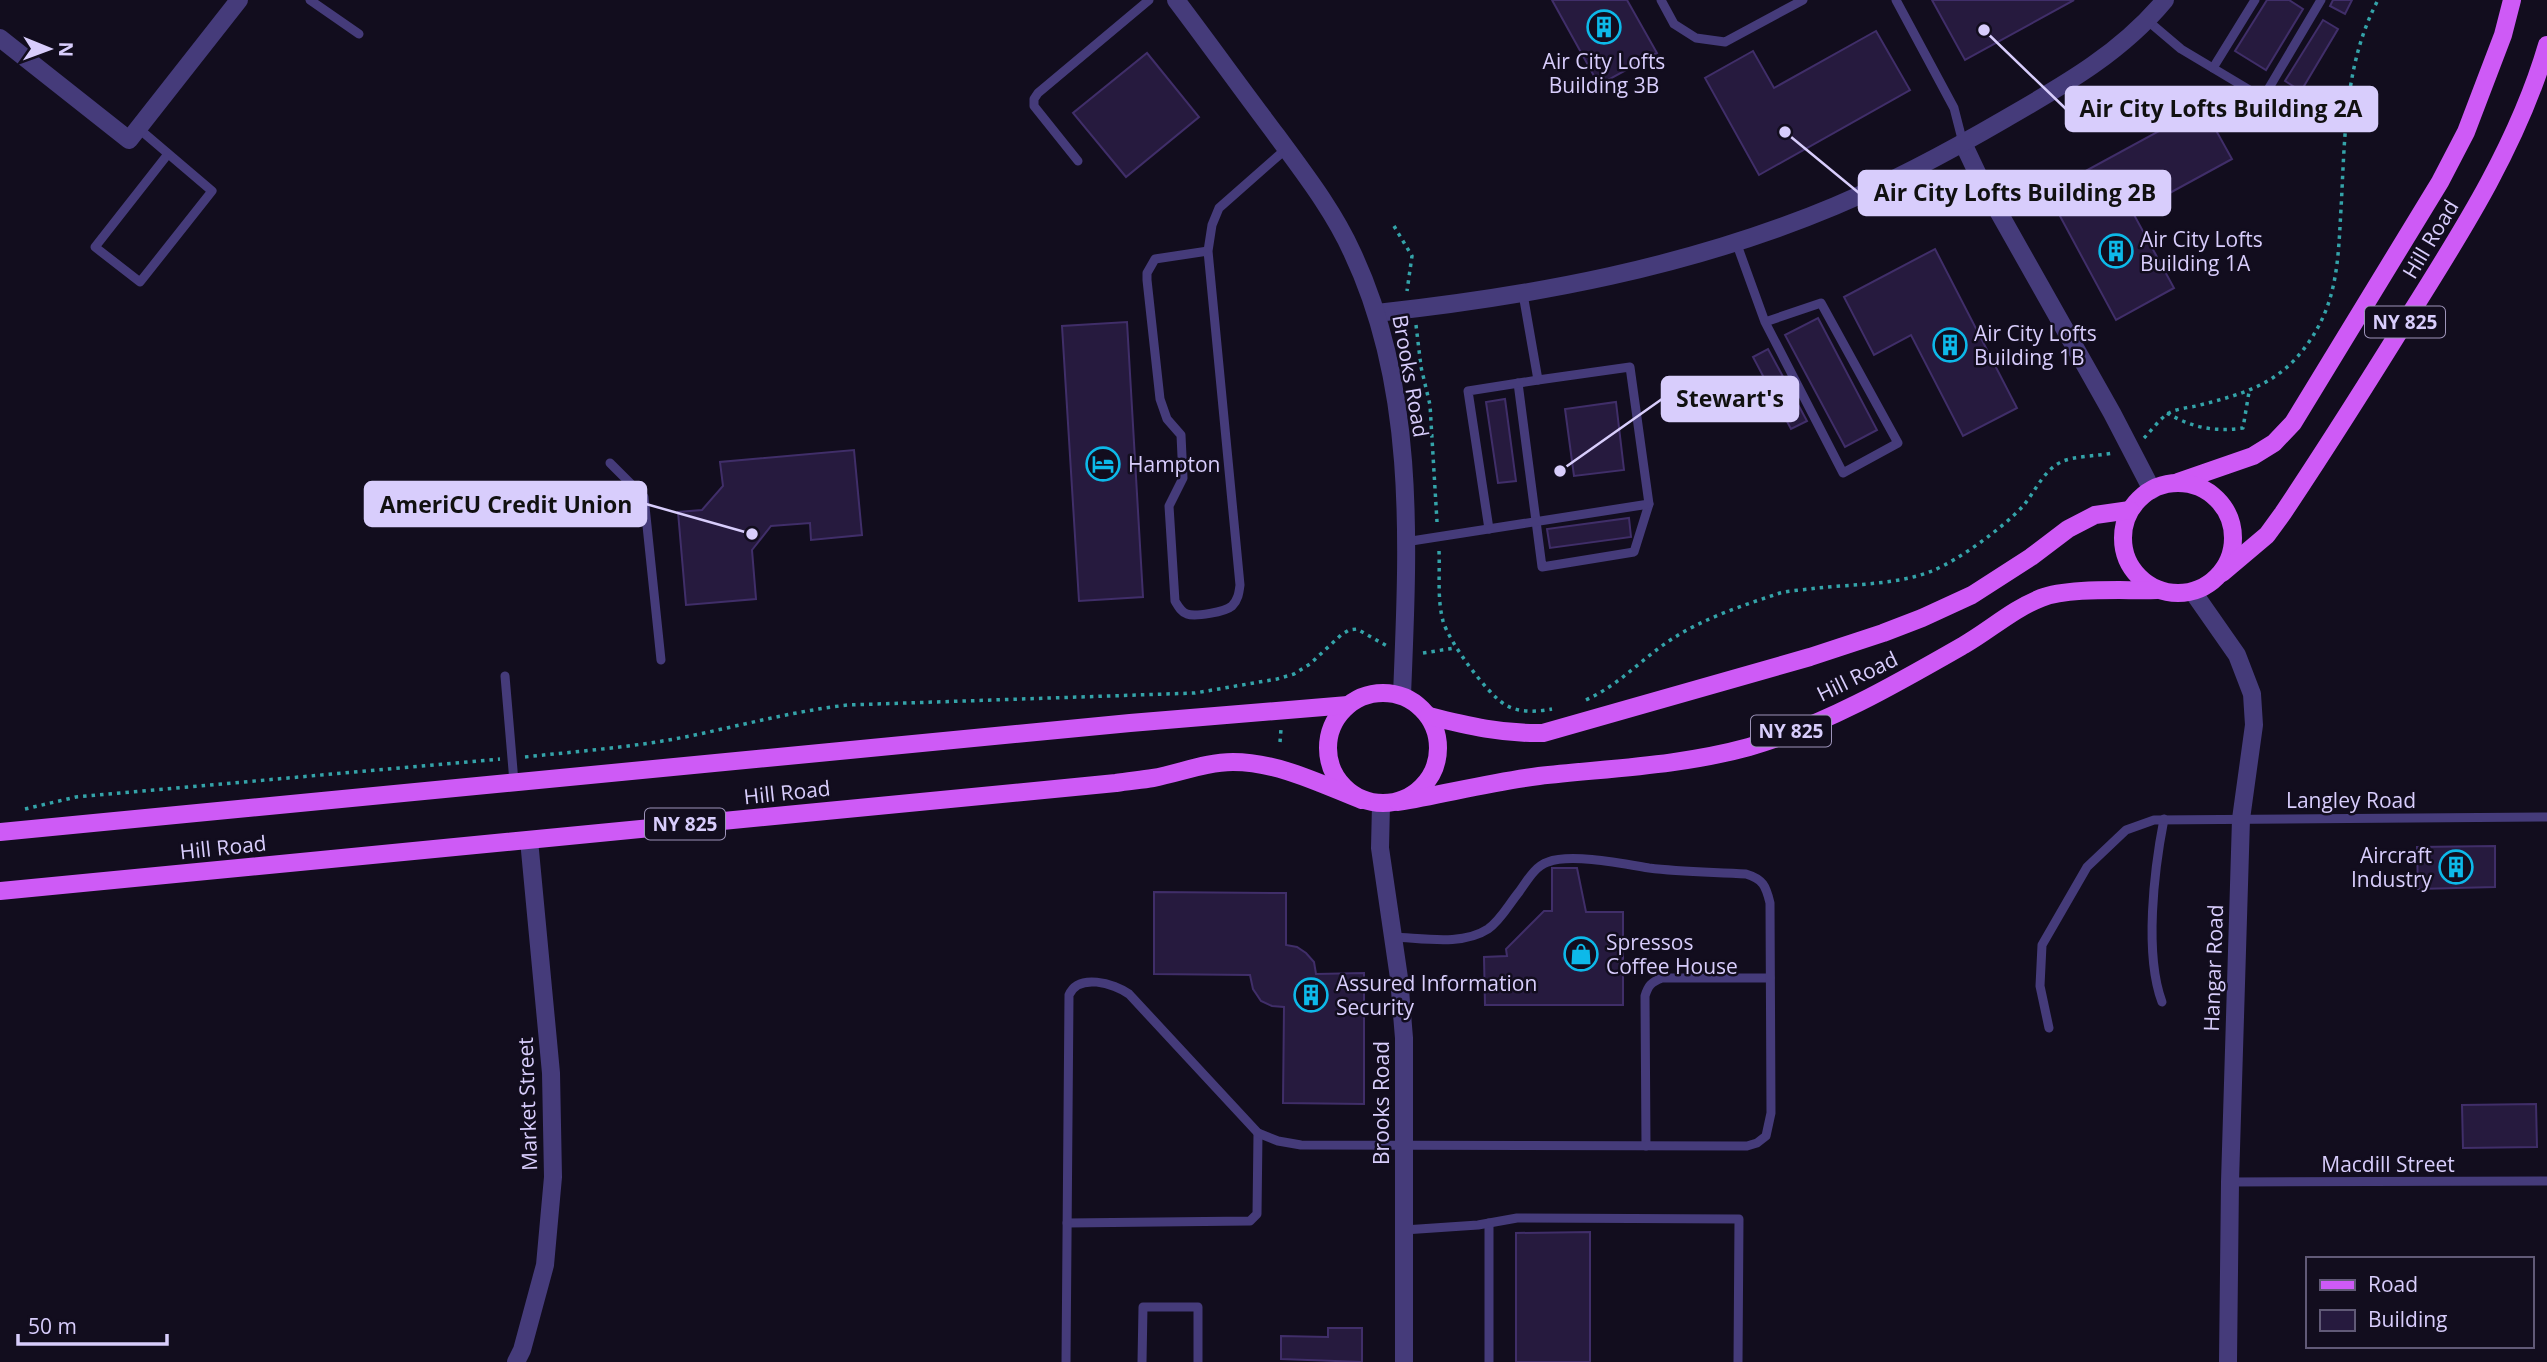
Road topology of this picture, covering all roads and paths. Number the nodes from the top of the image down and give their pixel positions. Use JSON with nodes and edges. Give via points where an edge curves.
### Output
{"nodes":[{"id":1,"x":239,"y":0,"type":"edge"},
{"id":2,"x":310,"y":0,"type":"edge"},
{"id":3,"x":1149,"y":0,"type":"edge"},
{"id":4,"x":1176,"y":0,"type":"edge"},
{"id":5,"x":1661,"y":0,"type":"edge"},
{"id":6,"x":1803,"y":0,"type":"edge"},
{"id":7,"x":1896,"y":0,"type":"edge"},
{"id":8,"x":2165,"y":0,"type":"edge"},
{"id":9,"x":2255,"y":0,"type":"edge"},
{"id":10,"x":2321,"y":0,"type":"edge"},
{"id":11,"x":2378,"y":0,"type":"edge"},
{"id":12,"x":2512,"y":0,"type":"edge"},
{"id":13,"x":2148,"y":20,"type":"junction"},
{"id":14,"x":359,"y":34,"type":"dead end"},
{"id":15,"x":0,"y":37,"type":"edge"},
{"id":16,"x":2547,"y":45,"type":"edge"},
{"id":17,"x":2213,"y":68,"type":"junction"},
{"id":18,"x":138,"y":128,"type":"junction"},
{"id":19,"x":1963,"y":143,"type":"junction"},
{"id":20,"x":1286,"y":149,"type":"junction"},
{"id":21,"x":168,"y":155,"type":"junction"},
{"id":22,"x":1078,"y":161,"type":"dead end"},
{"id":23,"x":1394,"y":226,"type":"dead end"},
{"id":24,"x":1735,"y":242,"type":"junction"},
{"id":25,"x":1208,"y":251,"type":"junction"},
{"id":26,"x":1523,"y":294,"type":"junction"},
{"id":27,"x":1411,"y":309,"type":"junction"},
{"id":28,"x":1377,"y":313,"type":"junction"},
{"id":29,"x":1765,"y":322,"type":"junction"},
{"id":30,"x":1538,"y":380,"type":"junction"},
{"id":31,"x":1518,"y":383,"type":"junction"},
{"id":32,"x":2249,"y":392,"type":"junction"},
{"id":33,"x":2167,"y":413,"type":"junction"},
{"id":34,"x":2130,"y":449,"type":"junction"},
{"id":35,"x":610,"y":463,"type":"dead end"},
{"id":36,"x":2178,"y":482,"type":"junction"},
{"id":37,"x":2152,"y":490,"type":"junction"},
{"id":38,"x":1649,"y":504,"type":"junction"},
{"id":39,"x":2130,"y":510,"type":"junction"},
{"id":40,"x":1537,"y":522,"type":"junction"},
{"id":41,"x":1489,"y":529,"type":"junction"},
{"id":42,"x":1438,"y":537,"type":"junction"},
{"id":43,"x":1405,"y":542,"type":"junction"},
{"id":44,"x":2222,"y":573,"type":"junction"},
{"id":45,"x":2157,"y":590,"type":"junction"},
{"id":46,"x":2193,"y":592,"type":"junction"},
{"id":47,"x":1388,"y":647,"type":"dead end"},
{"id":48,"x":1455,"y":648,"type":"junction"},
{"id":49,"x":1417,"y":654,"type":"dead end"},
{"id":50,"x":661,"y":660,"type":"dead end"},
{"id":51,"x":505,"y":676,"type":"dead end"},
{"id":52,"x":1402,"y":695,"type":"junction"},
{"id":53,"x":1581,"y":702,"type":"dead end"},
{"id":54,"x":1348,"y":705,"type":"junction"},
{"id":55,"x":1556,"y":709,"type":"dead end"},
{"id":56,"x":1429,"y":716,"type":"junction"},
{"id":57,"x":1282,"y":723,"type":"dead end"},
{"id":58,"x":1280,"y":742,"type":"dead end"},
{"id":59,"x":512,"y":758,"type":"junction"},
{"id":60,"x":514,"y":782,"type":"junction"},
{"id":61,"x":1362,"y":800,"type":"junction"},
{"id":62,"x":1390,"y":803,"type":"junction"},
{"id":63,"x":19,"y":811,"type":"dead end"},
{"id":64,"x":2547,"y":817,"type":"edge"},
{"id":65,"x":2159,"y":819,"type":"junction"},
{"id":66,"x":2241,"y":819,"type":"junction"},
{"id":67,"x":0,"y":832,"type":"edge"},
{"id":68,"x":529,"y":840,"type":"junction"},
{"id":69,"x":0,"y":891,"type":"edge"},
{"id":70,"x":1392,"y":937,"type":"junction"},
{"id":71,"x":1770,"y":978,"type":"junction"},
{"id":72,"x":2162,"y":1002,"type":"dead end"},
{"id":73,"x":2049,"y":1028,"type":"dead end"},
{"id":74,"x":1258,"y":1133,"type":"junction"},
{"id":75,"x":1405,"y":1146,"type":"junction"},
{"id":76,"x":1646,"y":1146,"type":"junction"},
{"id":77,"x":2547,"y":1181,"type":"edge"},
{"id":78,"x":2230,"y":1182,"type":"junction"},
{"id":79,"x":1067,"y":1223,"type":"junction"},
{"id":80,"x":1489,"y":1223,"type":"junction"},
{"id":81,"x":1404,"y":1230,"type":"junction"},
{"id":82,"x":516,"y":1362,"type":"edge"},
{"id":83,"x":1066,"y":1362,"type":"edge"},
{"id":84,"x":1142,"y":1362,"type":"edge"},
{"id":85,"x":1198,"y":1362,"type":"edge"},
{"id":86,"x":1404,"y":1362,"type":"edge"},
{"id":87,"x":1489,"y":1362,"type":"edge"},
{"id":88,"x":1738,"y":1362,"type":"edge"},
{"id":89,"x":2228,"y":1362,"type":"edge"}],
"edges":[{"from":1,"to":18,"type":"street"},
{"from":2,"to":14,"type":"lane"},
{"from":3,"to":22,"type":"lane","via":[[1034,99],[1034,106]]},
{"from":4,"to":20,"type":"street","name":"Brooks Road"},
{"from":5,"to":6,"type":"lane","via":[[1674,24],[1696,38],[1725,42]]},
{"from":7,"to":19,"type":"lane","via":[[1954,108]]},
{"from":8,"to":13,"type":"street"},
{"from":9,"to":17,"type":"lane"},
{"from":10,"to":17,"type":"lane","via":[[2263,98]]},
{"from":11,"to":32,"type":"path","via":[[2352,72],[2331,300],[2305,348],[2270,380]]},
{"from":12,"to":36,"type":"main road","name":"Hill Road","number":"NY 825","via":[[2466,132],[2293,424],[2253,456]]},
{"from":13,"to":17,"type":"lane","via":[[2180,49]]},
{"from":13,"to":19,"type":"street","via":[[2111,54],[2066,84]]},
{"from":15,"to":18,"type":"street","via":[[129,140]]},
{"from":16,"to":44,"type":"main road","name":"Hill Road","number":"NY 825","via":[[2516,127],[2450,251],[2283,513],[2267,535]]},
{"from":18,"to":21,"type":"lane"},
{"from":19,"to":24,"type":"street","via":[[1835,206]]},
{"from":19,"to":34,"type":"street"},
{"from":20,"to":25,"type":"lane","via":[[1219,208]]},
{"from":20,"to":28,"type":"street","name":"Brooks Road","via":[[1352,250]]},
{"from":21,"to":21,"type":"lane","via":[[212,191],[139,282],[95,247]]},
{"from":23,"to":27,"type":"path","via":[[1412,256],[1406,286]]},
{"from":24,"to":26,"type":"street"},
{"from":24,"to":29,"type":"lane"},
{"from":25,"to":25,"type":"lane","via":[[1240,585],[1231,607],[1188,615],[1175,601],[1170,506],[1183,478],[1181,435],[1167,419],[1160,399],[1147,273],[1154,259]]},
{"from":26,"to":27,"type":"street"},
{"from":26,"to":30,"type":"lane"},
{"from":27,"to":28,"type":"street"},
{"from":27,"to":42,"type":"path","via":[[1430,405]]},
{"from":28,"to":43,"type":"street","name":"Brooks Road","via":[[1394,386],[1405,482]]},
{"from":29,"to":29,"type":"lane","via":[[1843,473],[1898,443],[1821,303]]},
{"from":30,"to":31,"type":"lane"},
{"from":30,"to":38,"type":"lane","via":[[1630,367]]},
{"from":31,"to":40,"type":"lane"},
{"from":31,"to":41,"type":"lane","via":[[1468,391]]},
{"from":32,"to":33,"type":"path"},
{"from":32,"to":33,"type":"path","via":[[2243,428],[2201,429]]},
{"from":33,"to":34,"type":"path"},
{"from":34,"to":37,"type":"street"},
{"from":34,"to":53,"type":"path","via":[[2059,463],[2010,519],[1932,571],[1785,592],[1756,601],[1672,639],[1617,683]]},
{"from":35,"to":50,"type":"lane","via":[[644,497]]},
{"from":36,"to":37,"type":"main road","number":"NY 825"},
{"from":36,"to":44,"type":"main road","via":[[2211,493],[2228,514],[2234,540]]},
{"from":37,"to":39,"type":"main road","number":"NY 825"},
{"from":38,"to":40,"type":"lane"},
{"from":38,"to":40,"type":"lane","via":[[1634,552],[1542,567]]},
{"from":39,"to":45,"type":"main road","via":[[2123,528],[2129,565]]},
{"from":39,"to":56,"type":"main road","name":"Hill Road","via":[[2095,515],[2067,529],[1972,595],[1922,618],[1810,657],[1543,733],[1487,730]]},
{"from":40,"to":41,"type":"lane"},
{"from":41,"to":42,"type":"lane"},
{"from":42,"to":43,"type":"lane"},
{"from":42,"to":48,"type":"path","via":[[1443,620]]},
{"from":43,"to":52,"type":"street","name":"Brooks Road"},
{"from":44,"to":46,"type":"main road","number":"NY 825"},
{"from":45,"to":46,"type":"main road","number":"NY 825"},
{"from":45,"to":62,"type":"main road","name":"Hill Road","number":"NY 825","via":[[2043,597],[1865,699],[1749,747],[1640,768],[1536,776]]},
{"from":46,"to":66,"type":"street","name":"Hangar Road","via":[[2237,655],[2252,694],[2254,725]]},
{"from":47,"to":59,"type":"path","via":[[1357,629],[1349,630],[1294,674],[1195,693],[848,705],[640,744]]},
{"from":48,"to":49,"type":"path"},
{"from":48,"to":55,"type":"path","via":[[1504,704],[1524,711]]},
{"from":51,"to":59,"type":"lane"},
{"from":52,"to":54,"type":"main road","via":[[1383,692]]},
{"from":52,"to":56,"type":"main road"},
{"from":54,"to":60,"type":"main road","name":"Hill Road"},
{"from":54,"to":61,"type":"main road","via":[[1335,720],[1328,757],[1334,775]]},
{"from":56,"to":62,"type":"main road","via":[[1437,732],[1436,767],[1421,789]]},
{"from":57,"to":58,"type":"path"},
{"from":59,"to":60,"type":"lane"},
{"from":59,"to":63,"type":"path","via":[[76,797]]},
{"from":60,"to":67,"type":"main road","name":"Hill Road"},
{"from":61,"to":62,"type":"main road","number":"NY 825"},
{"from":61,"to":68,"type":"main road","name":"Hill Road","number":"NY 825","via":[[1293,773],[1231,762],[1116,783]]},
{"from":62,"to":70,"type":"street","name":"Brooks Road","via":[[1380,848]]},
{"from":64,"to":66,"type":"lane","name":"Langley Road"},
{"from":65,"to":66,"type":"lane","name":"Langley Road"},
{"from":65,"to":72,"type":"lane","via":[[2153,944],[2156,987]]},
{"from":65,"to":73,"type":"lane","via":[[2126,830],[2087,867],[2042,945],[2040,986]]},
{"from":66,"to":78,"type":"street","name":"Hangar Road"},
{"from":68,"to":69,"type":"main road","name":"Hill Road","number":"NY 825"},
{"from":68,"to":82,"type":"street","name":"Market Street","via":[[551,1073],[553,1177],[545,1265]]},
{"from":70,"to":71,"type":"lane","via":[[1455,939],[1488,929],[1535,870],[1557,859],[1746,874],[1758,878],[1768,894]]},
{"from":70,"to":75,"type":"street","name":"Brooks Road","via":[[1404,1038]]},
{"from":71,"to":76,"type":"lane","via":[[1771,1112],[1766,1136],[1747,1146]]},
{"from":71,"to":76,"type":"lane","via":[[1662,978],[1648,986]]},
{"from":74,"to":75,"type":"lane","via":[[1301,1145]]},
{"from":74,"to":79,"type":"lane","via":[[1257,1214],[1250,1221]]},
{"from":74,"to":79,"type":"lane","via":[[1129,994],[1110,984],[1078,985],[1069,995]]},
{"from":75,"to":76,"type":"lane"},
{"from":75,"to":81,"type":"street","name":"Brooks Road"},
{"from":77,"to":78,"type":"lane","name":"Macdill Street"},
{"from":78,"to":89,"type":"street","name":"Hangar Road"},
{"from":79,"to":83,"type":"lane"},
{"from":80,"to":81,"type":"lane"},
{"from":80,"to":87,"type":"lane"},
{"from":80,"to":88,"type":"lane","via":[[1517,1218],[1739,1219]]},
{"from":81,"to":86,"type":"street","name":"Brooks Road"},
{"from":84,"to":85,"type":"lane","via":[[1143,1307],[1198,1307]]}]}
